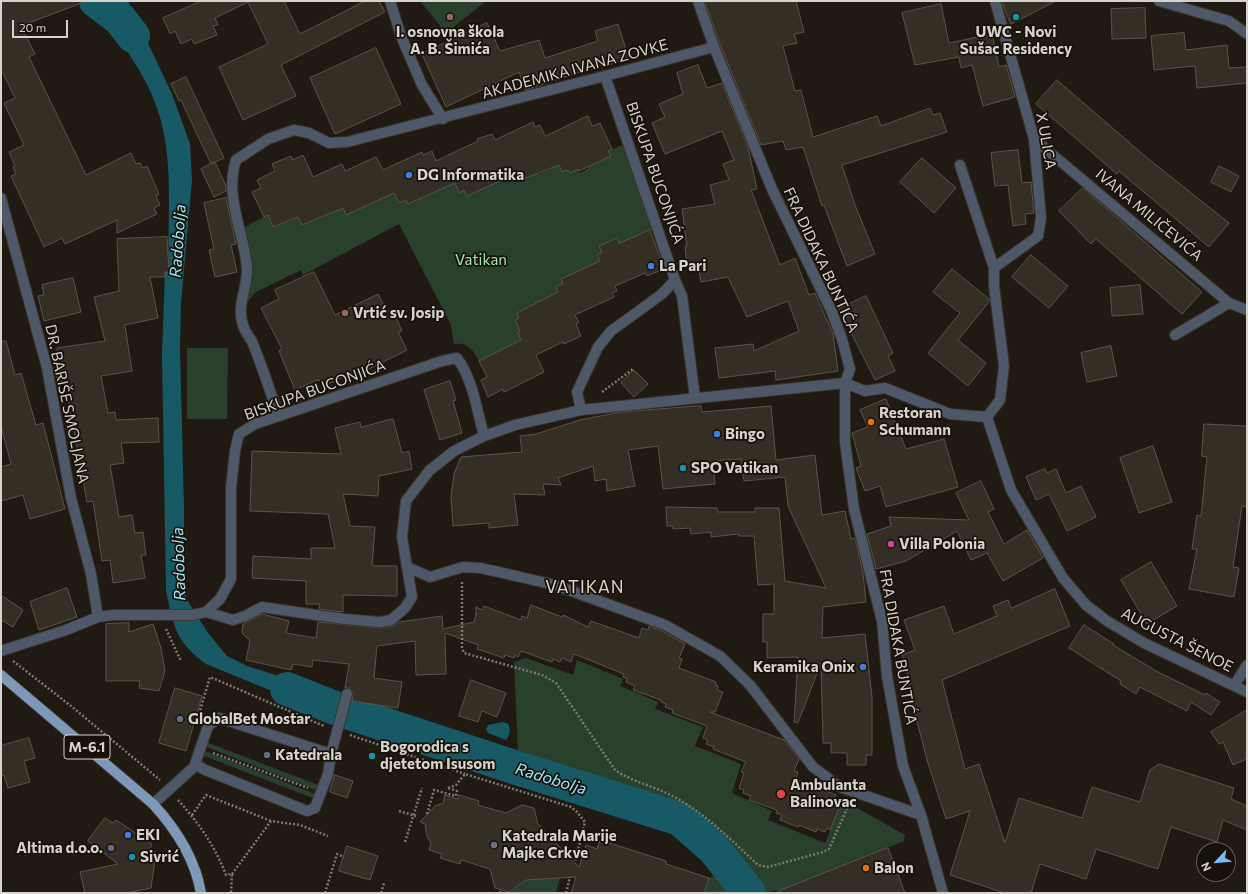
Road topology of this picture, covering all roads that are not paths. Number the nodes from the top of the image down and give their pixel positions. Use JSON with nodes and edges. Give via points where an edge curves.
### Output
{"nodes":[{"id":1,"x":390,"y":1,"type":"edge"},
{"id":2,"x":698,"y":1,"type":"edge"},
{"id":3,"x":995,"y":1,"type":"edge"},
{"id":4,"x":1159,"y":1,"type":"edge"},
{"id":5,"x":1247,"y":34,"type":"edge"},
{"id":6,"x":714,"y":47,"type":"junction"},
{"id":7,"x":605,"y":76,"type":"junction"},
{"id":8,"x":443,"y":119,"type":"junction"},
{"id":9,"x":1034,"y":139,"type":"junction"},
{"id":10,"x":960,"y":164,"type":"dead end"},
{"id":11,"x":1,"y":198,"type":"edge"},
{"id":12,"x":994,"y":268,"type":"junction"},
{"id":13,"x":675,"y":280,"type":"junction"},
{"id":14,"x":1229,"y":303,"type":"junction"},
{"id":15,"x":1247,"y":310,"type":"edge"},
{"id":16,"x":1175,"y":335,"type":"dead end"},
{"id":17,"x":845,"y":383,"type":"junction"},
{"id":18,"x":695,"y":398,"type":"junction"},
{"id":19,"x":580,"y":405,"type":"junction"},
{"id":20,"x":278,"y":416,"type":"junction"},
{"id":21,"x":987,"y":417,"type":"junction"},
{"id":22,"x":484,"y":436,"type":"junction"},
{"id":23,"x":407,"y":567,"type":"junction"},
{"id":24,"x":206,"y":612,"type":"junction"},
{"id":25,"x":98,"y":617,"type":"junction"},
{"id":26,"x":1,"y":651,"type":"edge"},
{"id":27,"x":1247,"y":665,"type":"edge"},
{"id":28,"x":1,"y":675,"type":"edge"},
{"id":29,"x":1234,"y":686,"type":"junction"},
{"id":30,"x":1247,"y":692,"type":"edge"},
{"id":31,"x":347,"y":695,"type":"dead end"},
{"id":32,"x":331,"y":754,"type":"junction"},
{"id":33,"x":196,"y":764,"type":"junction"},
{"id":34,"x":152,"y":804,"type":"junction"},
{"id":35,"x":921,"y":815,"type":"junction"},
{"id":36,"x":201,"y":893,"type":"edge"},
{"id":37,"x":943,"y":893,"type":"edge"}],
"edges":[{"from":1,"to":8,"type":"street","via":[[401,36],[422,85]]},
{"from":2,"to":6,"type":"street","name":"FRA DIDAKA BUNTIĆA"},
{"from":3,"to":9,"type":"street","name":"X ULICA"},
{"from":4,"to":5,"type":"street","via":[[1229,21]]},
{"from":6,"to":7,"type":"street","name":"AKADEMIKA IVANA ZOVKE"},
{"from":6,"to":17,"type":"street","name":"FRA DIDAKA BUNTIĆA","via":[[772,189],[831,310],[850,368]]},
{"from":7,"to":8,"type":"street","name":"AKADEMIKA IVANA ZOVKE"},
{"from":7,"to":13,"type":"street","name":"BISKUPA BUCONJIĆA"},
{"from":8,"to":20,"type":"street","name":"AKADEMIKA IVANA ZOVKE","via":[[348,142],[329,143],[294,130],[268,139],[236,160],[232,180],[233,198],[247,268],[241,312],[244,328],[253,343]]},
{"from":9,"to":12,"type":"street","name":"X ULICA","via":[[1041,218],[1038,236]]},
{"from":9,"to":14,"type":"street","name":"IVANA MILIČEVIĆA"},
{"from":10,"to":12,"type":"street"},
{"from":11,"to":25,"type":"street","name":"DR. BARIŠE SMOLJANA","via":[[47,368],[71,498],[91,574]]},
{"from":12,"to":21,"type":"street","via":[[1004,366],[1000,400]]},
{"from":13,"to":18,"type":"street","name":"BISKUPA BUCONJIĆA","via":[[682,296]]},
{"from":13,"to":19,"type":"street","via":[[657,298],[611,331],[598,346],[577,392]]},
{"from":14,"to":15,"type":"street","name":"IVANA MILIČEVIĆA"},
{"from":14,"to":16,"type":"street"},
{"from":17,"to":18,"type":"street"},
{"from":17,"to":21,"type":"street","via":[[865,391],[885,388],[950,414]]},
{"from":17,"to":35,"type":"street","name":"FRA DIDAKA BUNTIĆA","via":[[845,442],[854,509],[882,621],[887,676],[903,766]]},
{"from":18,"to":19,"type":"street"},
{"from":19,"to":22,"type":"street"},
{"from":20,"to":22,"type":"street","name":"BISKUPA BUCONJIĆA","via":[[457,358],[463,366],[470,386]]},
{"from":20,"to":24,"type":"street","name":"BISKUPA BUCONJIĆA","via":[[255,424],[238,434],[231,488],[231,579],[220,599]]},
{"from":21,"to":29,"type":"street","name":"AUGUSTA ŠENOE","via":[[1011,490],[1063,578],[1086,605],[1144,643]]},
{"from":22,"to":23,"type":"street","via":[[454,451],[429,471],[406,501],[402,537]]},
{"from":23,"to":24,"type":"street","via":[[412,597],[405,608],[391,620],[380,622],[344,619],[262,607],[233,620]]},
{"from":23,"to":35,"type":"street","via":[[430,577],[462,567],[480,568],[555,585],[665,625],[720,656],[750,685],[812,768],[840,788]]},
{"from":24,"to":25,"type":"street","via":[[192,615]]},
{"from":25,"to":26,"type":"street"},
{"from":27,"to":29,"type":"street","name":"AUGUSTA ŠENOE"},
{"from":28,"to":34,"type":"main road","number":"M-6.1"},
{"from":29,"to":30,"type":"street","name":"AUGUSTA ŠENOE"},
{"from":31,"to":32,"type":"street"},
{"from":32,"to":33,"type":"street","via":[[219,718],[208,726]]},
{"from":32,"to":33,"type":"street","via":[[328,774],[315,808],[308,811]]},
{"from":33,"to":34,"type":"street"},
{"from":34,"to":36,"type":"main road","number":"M-6.1","via":[[170,822],[184,846],[196,870]]},
{"from":35,"to":37,"type":"street","name":"FRA DIDAKA BUNTIĆA"}]}
